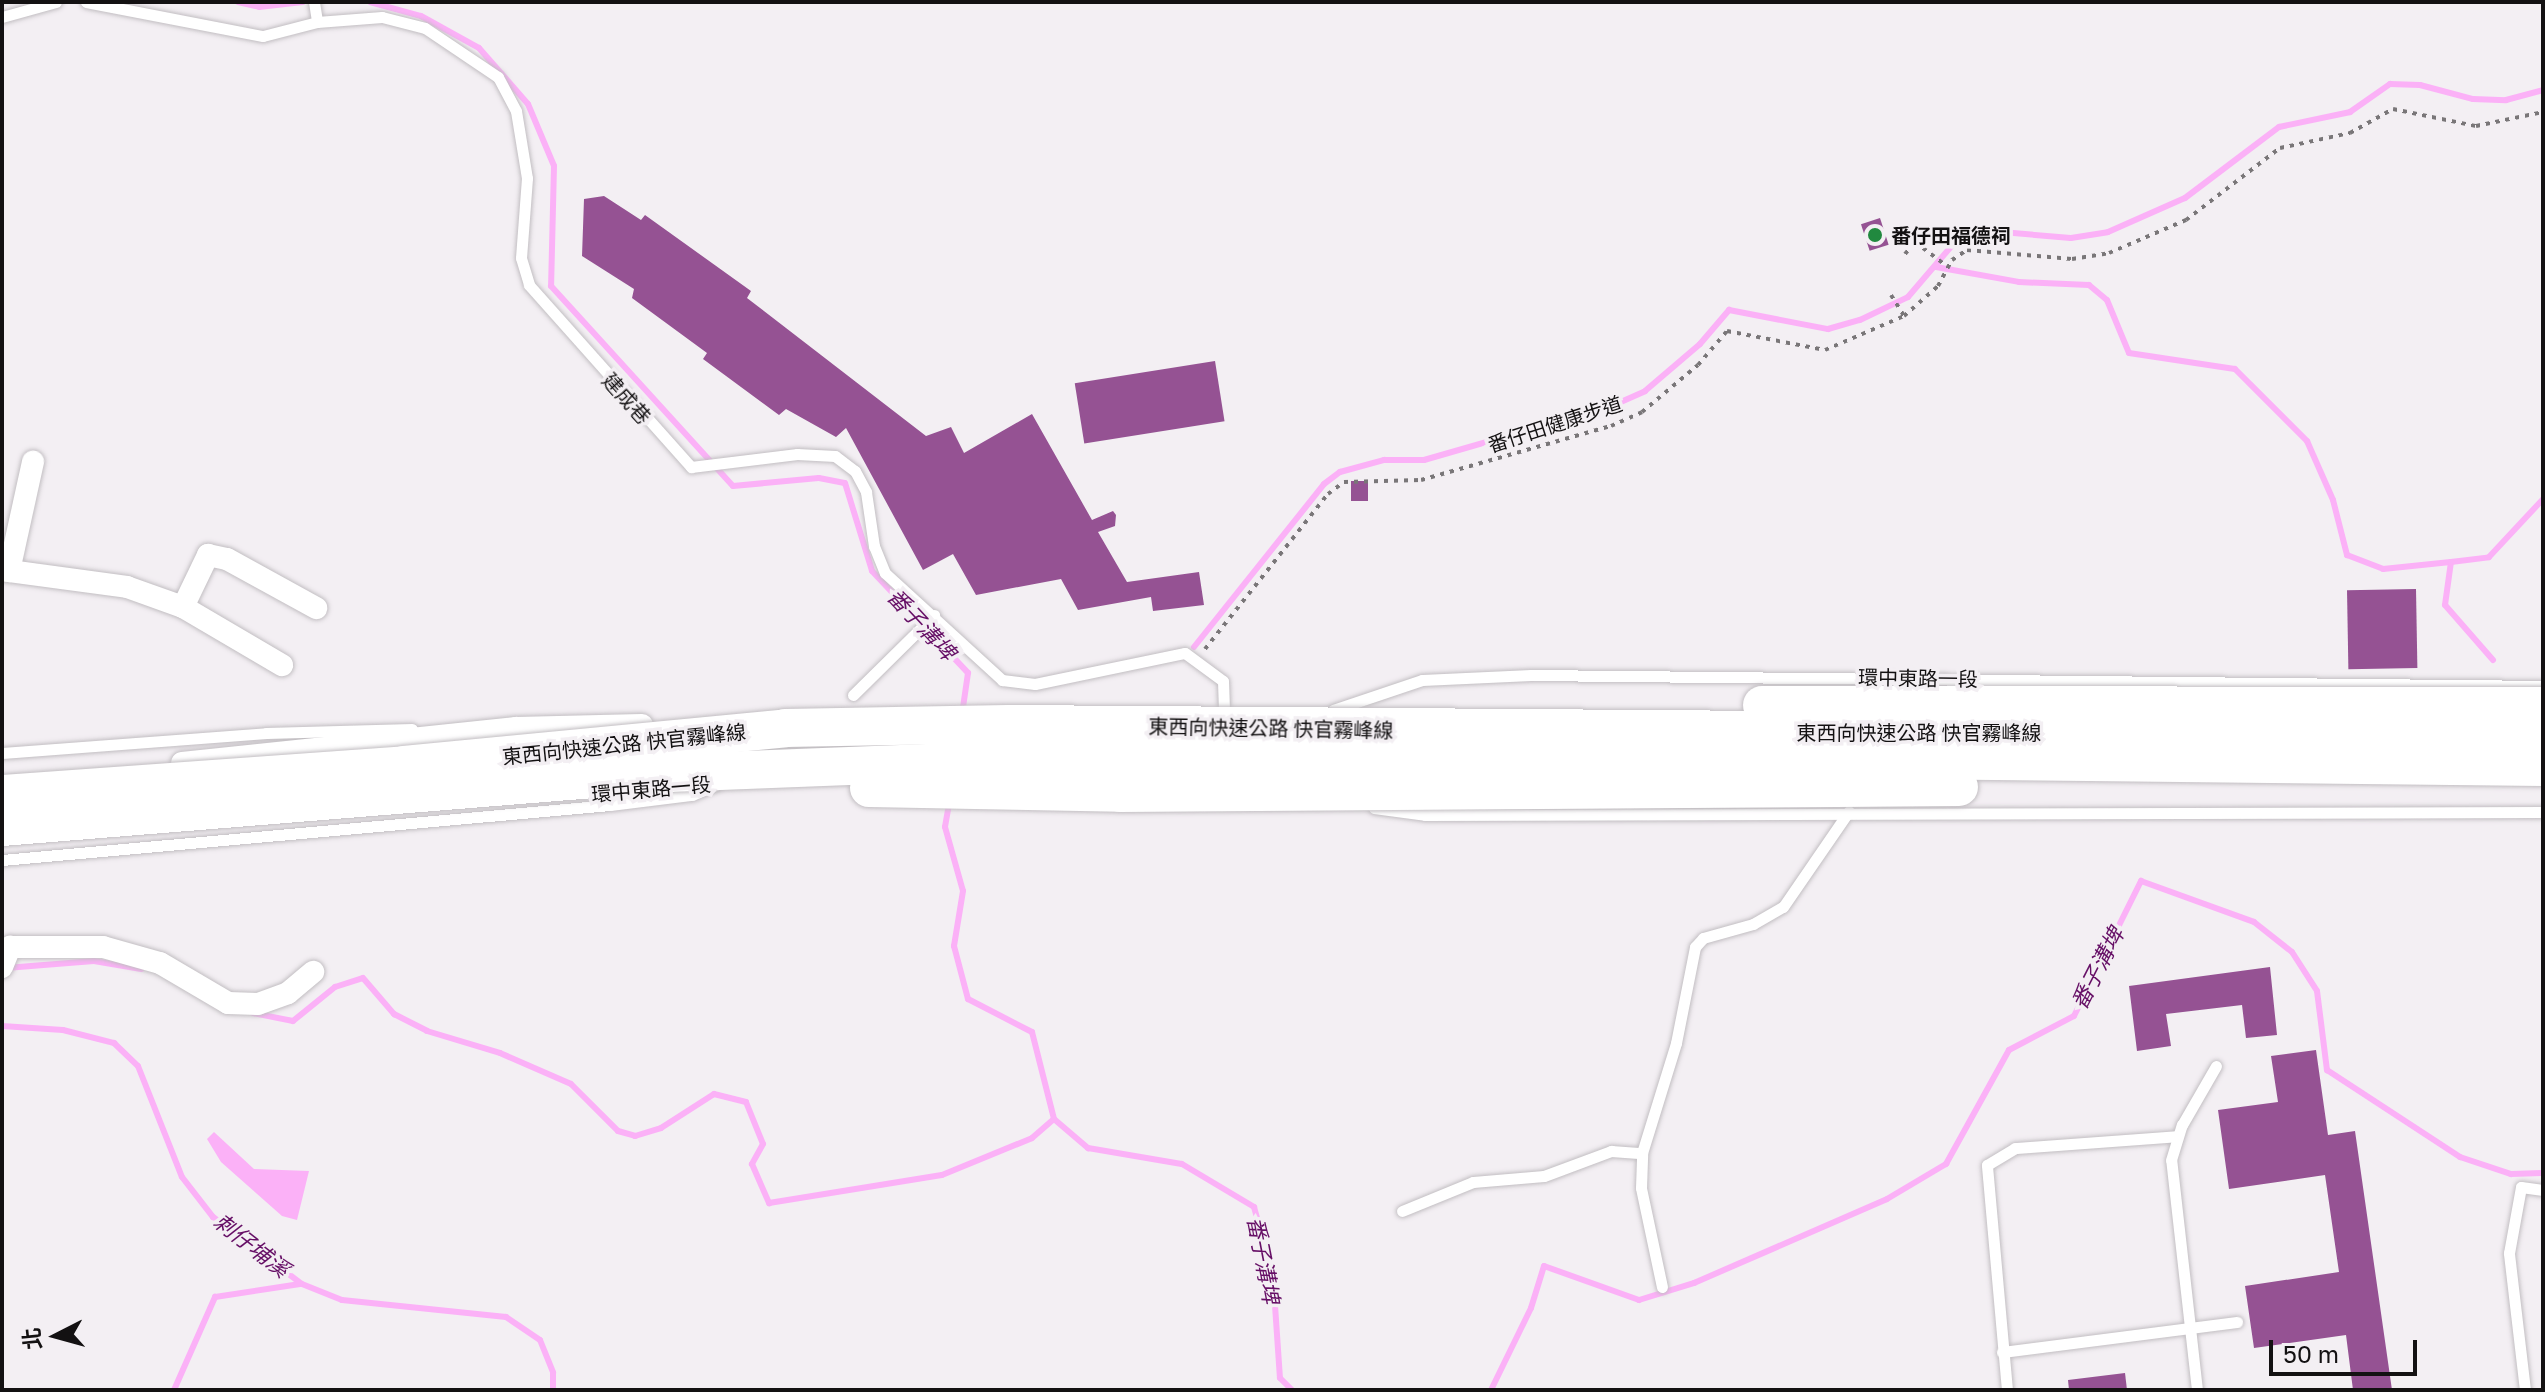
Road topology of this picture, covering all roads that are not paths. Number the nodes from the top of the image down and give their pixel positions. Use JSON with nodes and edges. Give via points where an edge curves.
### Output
{"nodes":[{"id":1,"x":56,"y":2,"type":"edge"},
{"id":2,"x":86,"y":2,"type":"edge"},
{"id":3,"x":314,"y":2,"type":"edge"},
{"id":4,"x":2,"y":17,"type":"edge"},
{"id":5,"x":317,"y":22,"type":"junction"},
{"id":6,"x":33,"y":462,"type":"dead end"},
{"id":7,"x":6,"y":571,"type":"edge"},
{"id":8,"x":183,"y":607,"type":"junction"},
{"id":9,"x":316,"y":608,"type":"dead end"},
{"id":10,"x":934,"y":615,"type":"junction"},
{"id":11,"x":282,"y":665,"type":"dead end"},
{"id":12,"x":2543,"y":686,"type":"edge"},
{"id":13,"x":853,"y":695,"type":"dead end"},
{"id":14,"x":2543,"y":706,"type":"edge"},
{"id":15,"x":1224,"y":714,"type":"junction"},
{"id":16,"x":1299,"y":718,"type":"junction"},
{"id":17,"x":717,"y":723,"type":"junction"},
{"id":18,"x":2543,"y":727,"type":"edge"},
{"id":19,"x":516,"y":728,"type":"junction"},
{"id":20,"x":785,"y":728,"type":"junction"},
{"id":21,"x":2543,"y":736,"type":"edge"},
{"id":22,"x":2,"y":753,"type":"edge"},
{"id":23,"x":2543,"y":767,"type":"edge"},
{"id":24,"x":668,"y":773,"type":"junction"},
{"id":25,"x":2543,"y":778,"type":"edge"},
{"id":26,"x":2,"y":779,"type":"edge"},
{"id":27,"x":1302,"y":782,"type":"junction"},
{"id":28,"x":720,"y":783,"type":"junction"},
{"id":29,"x":2543,"y":791,"type":"edge"},
{"id":30,"x":2,"y":794,"type":"edge"},
{"id":31,"x":1849,"y":811,"type":"junction"},
{"id":32,"x":2543,"y":812,"type":"edge"},
{"id":33,"x":2,"y":827,"type":"edge"},
{"id":34,"x":2,"y":841,"type":"edge"},
{"id":35,"x":2,"y":860,"type":"edge"},
{"id":36,"x":2,"y":967,"type":"edge"},
{"id":37,"x":313,"y":972,"type":"dead end"},
{"id":38,"x":2216,"y":1066,"type":"dead end"},
{"id":39,"x":2178,"y":1136,"type":"junction"},
{"id":40,"x":1642,"y":1153,"type":"junction"},
{"id":41,"x":2543,"y":1190,"type":"edge"},
{"id":42,"x":1402,"y":1211,"type":"dead end"},
{"id":43,"x":1662,"y":1287,"type":"dead end"},
{"id":44,"x":2237,"y":1322,"type":"dead end"},
{"id":45,"x":2189,"y":1328,"type":"junction"},
{"id":46,"x":2002,"y":1352,"type":"junction"},
{"id":47,"x":2007,"y":1390,"type":"edge"},
{"id":48,"x":2197,"y":1390,"type":"edge"},
{"id":49,"x":2525,"y":1390,"type":"edge"}],
"edges":[{"from":1,"to":4,"type":"lane"},
{"from":2,"to":5,"type":"lane","name":"建成巷","via":[[263,36]]},
{"from":3,"to":5,"type":"lane"},
{"from":5,"to":10,"type":"lane","name":"建成巷","via":[[382,17],[425,28],[498,77],[516,111],[524,147],[521,258],[529,285],[545,307],[691,467],[797,454],[835,456],[855,471],[866,492],[874,546],[885,573]]},
{"from":6,"to":7,"type":"street"},
{"from":7,"to":8,"type":"street","via":[[127,587]]},
{"from":8,"to":9,"type":"street","via":[[208,555],[227,559]]},
{"from":8,"to":11,"type":"street"},
{"from":10,"to":13,"type":"lane"},
{"from":10,"to":15,"type":"lane","name":"建成巷","via":[[982,667],[1002,680],[1035,684],[1185,653],[1223,681]]},
{"from":12,"to":16,"type":"lane","name":"環中東路一段","via":[[1531,675],[1422,680],[1349,707]]},
{"from":14,"to":20,"type":"highway","bridge":true,"via":[[1112,704],[892,711]]},
{"from":15,"to":16,"type":"street","name":"環中東路一段"},
{"from":15,"to":17,"type":"street","name":"環中東路一段"},
{"from":16,"to":18,"type":"street","name":"環中東路一段"},
{"from":17,"to":19,"type":"street","name":"環中東路一段"},
{"from":17,"to":28,"type":"street"},
{"from":19,"to":22,"type":"lane","via":[[266,733]]},
{"from":19,"to":26,"type":"street","name":"環中東路一段"},
{"from":20,"to":21,"type":"highway","name":"東西向快速公路 快官霧峰線","bridge":true,"via":[[1009,724]]},
{"from":20,"to":30,"type":"highway","name":"東西向快速公路 快官霧峰線","bridge":true,"via":[[419,763]]},
{"from":23,"to":24,"type":"highway","name":"東西向快速公路 快官霧峰線","bridge":true,"via":[[1256,759],[1011,760]]},
{"from":24,"to":29,"type":"highway","bridge":true,"via":[[787,789],[1025,793],[1927,787]]},
{"from":24,"to":33,"type":"highway","name":"東西向快速公路 快官霧峰線","bridge":true},
{"from":25,"to":27,"type":"street","name":"環中東路一段","via":[[1643,775]]},
{"from":27,"to":28,"type":"street","name":"環中東路一段","via":[[898,776]]},
{"from":27,"to":31,"type":"lane","name":"環中東路一段","via":[[1365,807],[1425,815]]},
{"from":28,"to":34,"type":"street","name":"環中東路一段"},
{"from":28,"to":35,"type":"lane","via":[[692,795],[610,805]]},
{"from":31,"to":32,"type":"lane","name":"環中東路一段"},
{"from":31,"to":40,"type":"lane","via":[[1783,907],[1753,924],[1703,938],[1695,947],[1676,1043]]},
{"from":36,"to":37,"type":"street","via":[[10,947],[103,947],[160,963],[228,1003],[258,1004],[288,993]]},
{"from":38,"to":39,"type":"lane"},
{"from":39,"to":45,"type":"lane","via":[[2171,1160]]},
{"from":39,"to":46,"type":"lane","via":[[2015,1148],[1987,1165]]},
{"from":40,"to":42,"type":"lane","via":[[1611,1151],[1544,1176],[1473,1182]]},
{"from":40,"to":43,"type":"lane","via":[[1641,1188]]},
{"from":41,"to":49,"type":"lane","via":[[2521,1187],[2509,1253]]},
{"from":44,"to":45,"type":"lane"},
{"from":45,"to":46,"type":"lane"},
{"from":45,"to":48,"type":"lane"},
{"from":46,"to":47,"type":"lane"}]}
